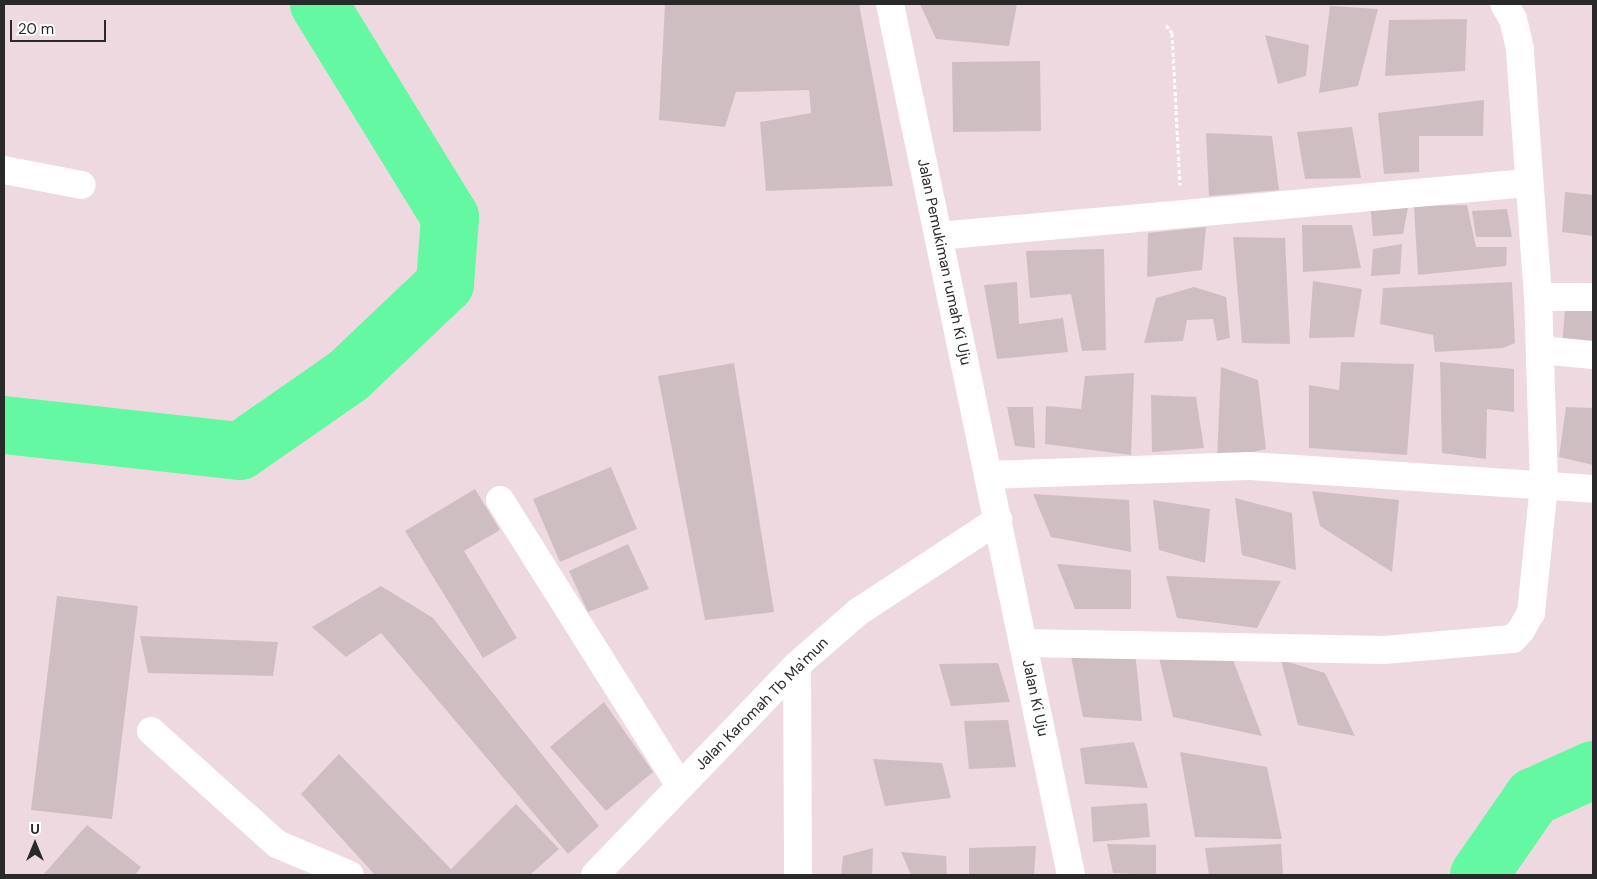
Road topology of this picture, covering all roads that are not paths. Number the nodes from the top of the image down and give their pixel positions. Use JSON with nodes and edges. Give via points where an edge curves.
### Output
{"nodes":[{"id":1,"x":890,"y":4,"type":"edge"},
{"id":2,"x":1504,"y":4,"type":"edge"},
{"id":3,"x":4,"y":170,"type":"edge"},
{"id":4,"x":1527,"y":183,"type":"junction"},
{"id":5,"x":82,"y":185,"type":"dead end"},
{"id":6,"x":938,"y":236,"type":"junction"},
{"id":7,"x":1538,"y":297,"type":"junction"},
{"id":8,"x":1593,"y":297,"type":"edge"},
{"id":9,"x":1540,"y":350,"type":"junction"},
{"id":10,"x":1593,"y":355,"type":"edge"},
{"id":11,"x":988,"y":475,"type":"junction"},
{"id":12,"x":1544,"y":485,"type":"junction"},
{"id":13,"x":1593,"y":490,"type":"edge"},
{"id":14,"x":500,"y":500,"type":"dead end"},
{"id":15,"x":998,"y":520,"type":"junction"},
{"id":16,"x":1024,"y":643,"type":"junction"},
{"id":17,"x":797,"y":665,"type":"junction"},
{"id":18,"x":151,"y":730,"type":"dead end"},
{"id":19,"x":680,"y":786,"type":"junction"},
{"id":20,"x":350,"y":875,"type":"edge"},
{"id":21,"x":595,"y":875,"type":"edge"},
{"id":22,"x":798,"y":875,"type":"edge"},
{"id":23,"x":1071,"y":875,"type":"edge"}],
"edges":[{"from":1,"to":6,"type":"street","name":"Jalan Pemukiman rumah Ki Uju"},
{"from":2,"to":4,"type":"street","via":[[1513,19],[1520,49]]},
{"from":3,"to":5,"type":"street"},
{"from":4,"to":6,"type":"street"},
{"from":4,"to":7,"type":"street"},
{"from":6,"to":11,"type":"street","name":"Jalan Pemukiman rumah Ki Uju"},
{"from":7,"to":8,"type":"street"},
{"from":7,"to":9,"type":"street"},
{"from":9,"to":10,"type":"street"},
{"from":9,"to":12,"type":"street"},
{"from":11,"to":12,"type":"street","via":[[1249,466]]},
{"from":11,"to":15,"type":"street","name":"Jalan Pemukiman rumah Ki Uju"},
{"from":12,"to":13,"type":"street"},
{"from":12,"to":16,"type":"street","via":[[1531,613],[1513,639],[1384,650]]},
{"from":14,"to":19,"type":"street"},
{"from":15,"to":16,"type":"street","name":"Jalan Ki Uju"},
{"from":15,"to":17,"type":"street","name":"Jalan Karomah Tb Ma'mun","via":[[858,612]]},
{"from":16,"to":23,"type":"street","name":"Jalan Ki Uju"},
{"from":17,"to":19,"type":"street","name":"Jalan Karomah Tb Ma'mun"},
{"from":17,"to":22,"type":"street"},
{"from":18,"to":20,"type":"street","via":[[277,844]]},
{"from":19,"to":21,"type":"street","name":"Jalan Karomah Tb Ma'mun"}]}
